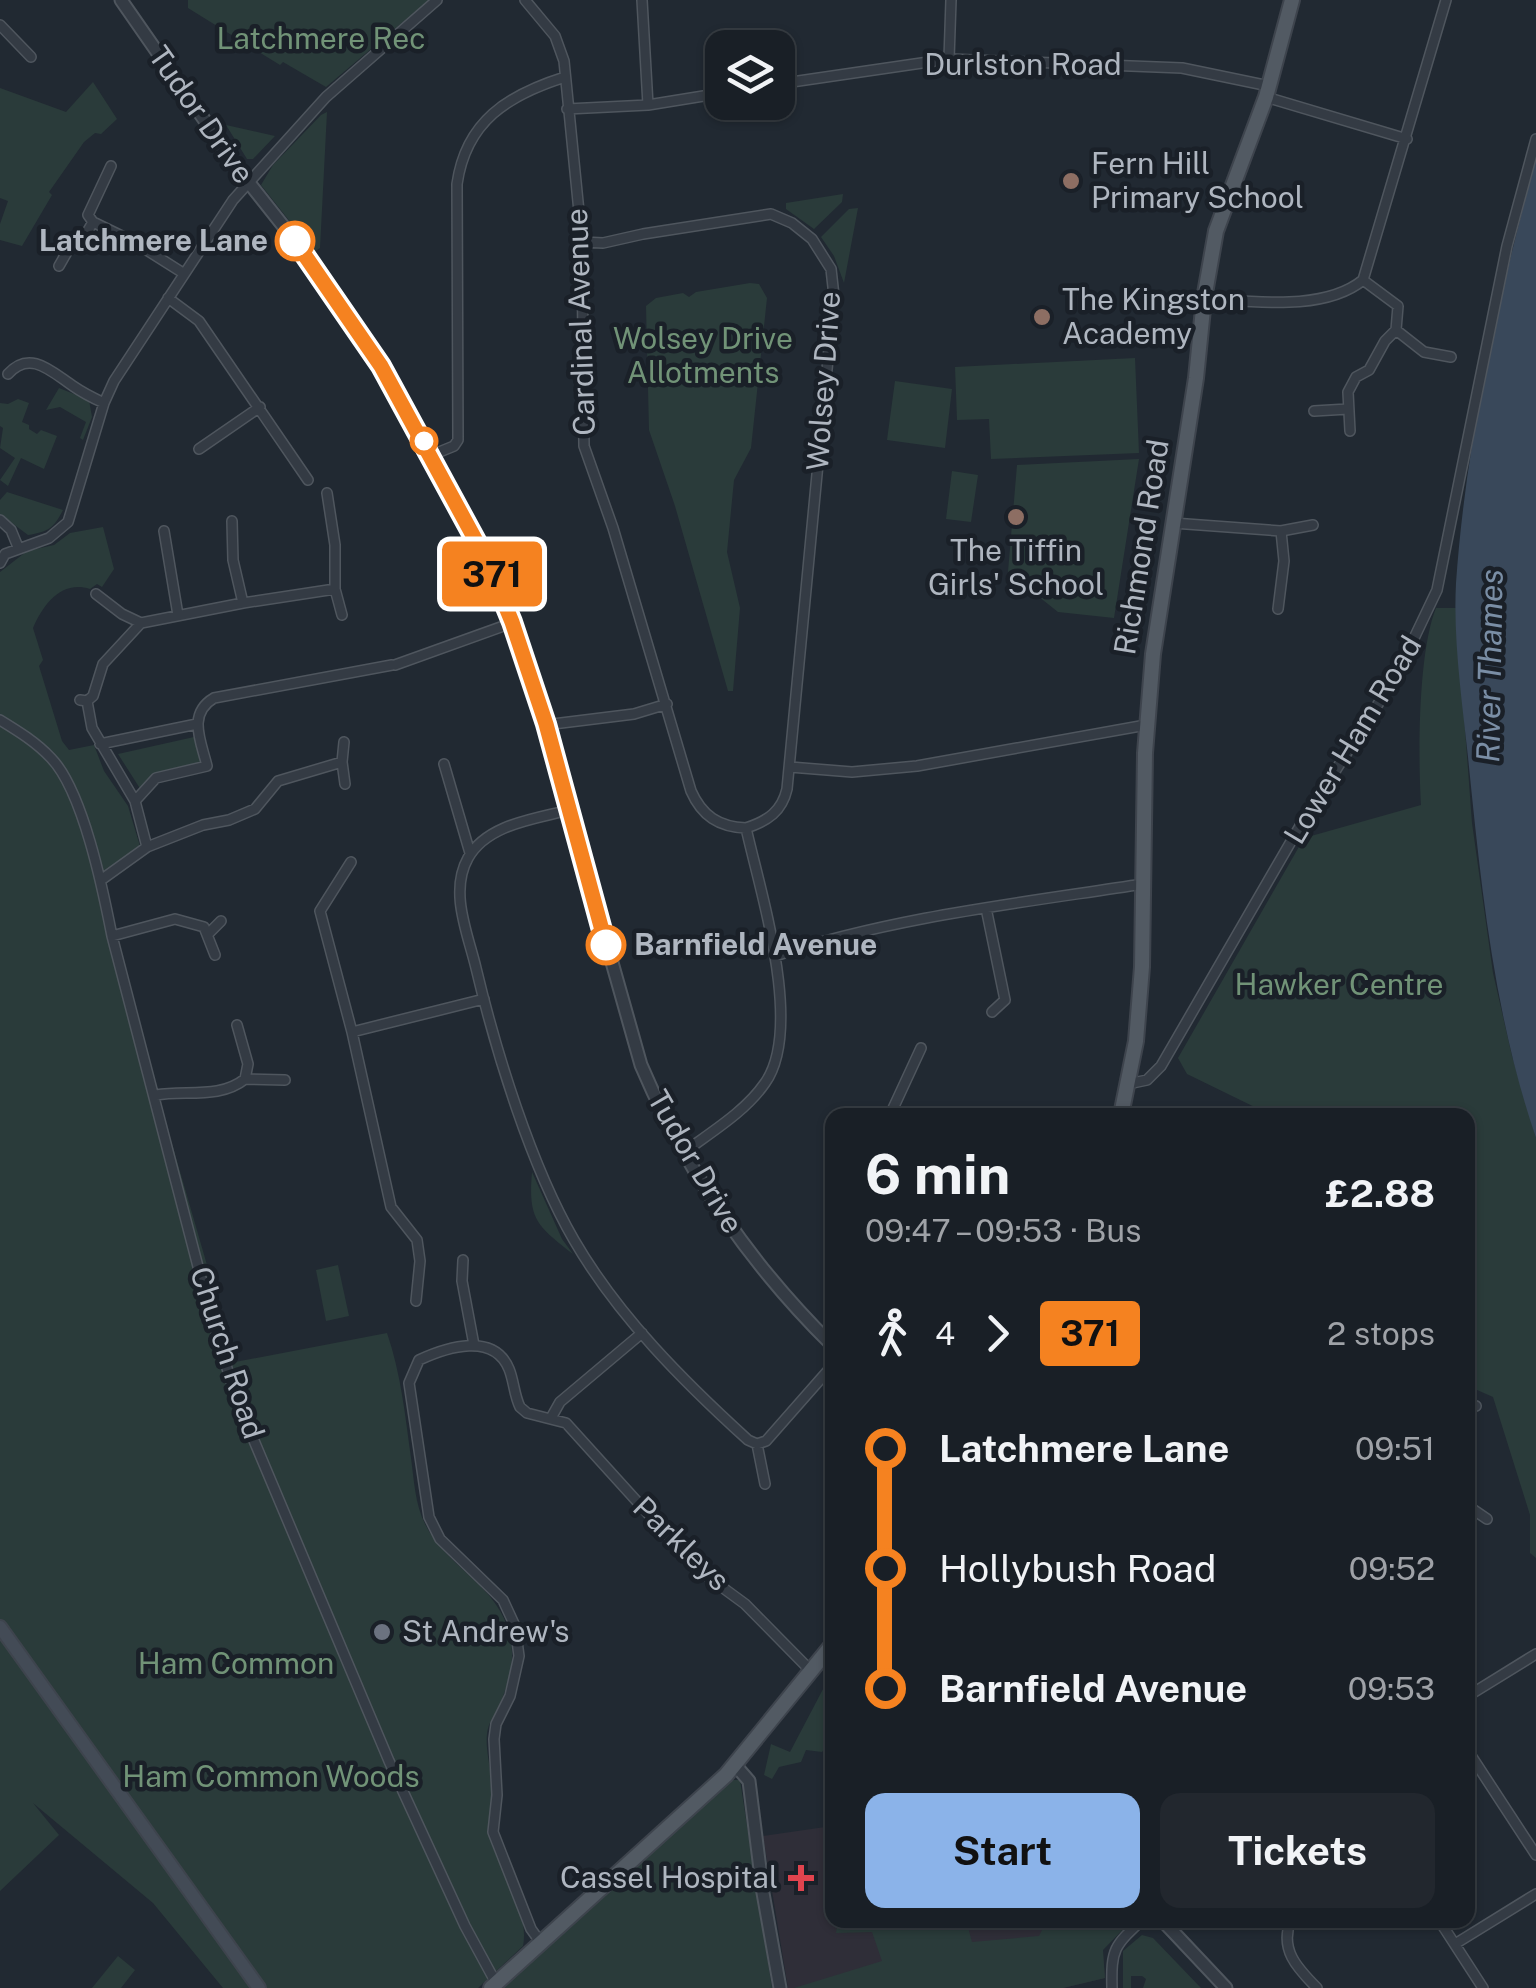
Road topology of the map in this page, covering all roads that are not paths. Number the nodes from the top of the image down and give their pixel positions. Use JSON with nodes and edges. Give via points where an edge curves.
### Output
{"nodes":[{"id":1,"x":120,"y":0,"type":"edge"},
{"id":2,"x":437,"y":0,"type":"edge"},
{"id":3,"x":526,"y":0,"type":"edge"},
{"id":4,"x":642,"y":0,"type":"edge"},
{"id":5,"x":950,"y":0,"type":"edge"},
{"id":6,"x":1292,"y":0,"type":"edge"},
{"id":7,"x":1446,"y":0,"type":"edge"},
{"id":8,"x":0,"y":24,"type":"edge"},
{"id":9,"x":31,"y":57,"type":"dead end"},
{"id":10,"x":949,"y":59,"type":"junction"},
{"id":11,"x":566,"y":76,"type":"junction"},
{"id":12,"x":795,"y":82,"type":"edge"},
{"id":13,"x":1268,"y":92,"type":"junction"},
{"id":14,"x":705,"y":96,"type":"edge"},
{"id":15,"x":648,"y":105,"type":"junction"},
{"id":16,"x":568,"y":109,"type":"junction"},
{"id":17,"x":1407,"y":139,"type":"junction"},
{"id":18,"x":1536,"y":139,"type":"edge"},
{"id":19,"x":111,"y":166,"type":"dead end"},
{"id":20,"x":249,"y":183,"type":"junction"},
{"id":21,"x":93,"y":222,"type":"junction"},
{"id":22,"x":582,"y":242,"type":"junction"},
{"id":23,"x":59,"y":266,"type":"dead end"},
{"id":24,"x":183,"y":274,"type":"junction"},
{"id":25,"x":1363,"y":280,"type":"junction"},
{"id":26,"x":168,"y":298,"type":"junction"},
{"id":27,"x":1204,"y":299,"type":"junction"},
{"id":28,"x":1396,"y":330,"type":"junction"},
{"id":29,"x":1450,"y":357,"type":"dead end"},
{"id":30,"x":8,"y":374,"type":"dead end"},
{"id":31,"x":104,"y":404,"type":"junction"},
{"id":32,"x":260,"y":407,"type":"junction"},
{"id":33,"x":1348,"y":409,"type":"junction"},
{"id":34,"x":1314,"y":411,"type":"dead end"},
{"id":35,"x":1350,"y":432,"type":"dead end"},
{"id":36,"x":199,"y":449,"type":"dead end"},
{"id":37,"x":432,"y":455,"type":"junction"},
{"id":38,"x":308,"y":480,"type":"dead end"},
{"id":39,"x":327,"y":492,"type":"dead end"},
{"id":40,"x":0,"y":520,"type":"edge"},
{"id":41,"x":232,"y":520,"type":"dead end"},
{"id":42,"x":1172,"y":523,"type":"junction"},
{"id":43,"x":1314,"y":525,"type":"dead end"},
{"id":44,"x":164,"y":531,"type":"dead end"},
{"id":45,"x":1280,"y":531,"type":"junction"},
{"id":46,"x":18,"y":547,"type":"junction"},
{"id":47,"x":0,"y":563,"type":"edge"},
{"id":48,"x":335,"y":590,"type":"junction"},
{"id":49,"x":96,"y":594,"type":"dead end"},
{"id":50,"x":243,"y":603,"type":"junction"},
{"id":51,"x":1278,"y":608,"type":"dead end"},
{"id":52,"x":178,"y":615,"type":"junction"},
{"id":53,"x":342,"y":615,"type":"dead end"},
{"id":54,"x":512,"y":622,"type":"junction"},
{"id":55,"x":141,"y":623,"type":"junction"},
{"id":56,"x":667,"y":704,"type":"junction"},
{"id":57,"x":0,"y":720,"type":"edge"},
{"id":58,"x":197,"y":724,"type":"junction"},
{"id":59,"x":546,"y":724,"type":"junction"},
{"id":60,"x":1146,"y":725,"type":"junction"},
{"id":61,"x":344,"y":742,"type":"dead end"},
{"id":62,"x":100,"y":744,"type":"junction"},
{"id":63,"x":342,"y":762,"type":"junction"},
{"id":64,"x":444,"y":764,"type":"dead end"},
{"id":65,"x":790,"y":768,"type":"junction"},
{"id":66,"x":345,"y":784,"type":"dead end"},
{"id":67,"x":135,"y":801,"type":"junction"},
{"id":68,"x":568,"y":810,"type":"junction"},
{"id":69,"x":746,"y":828,"type":"junction"},
{"id":70,"x":147,"y":847,"type":"junction"},
{"id":71,"x":470,"y":853,"type":"junction"},
{"id":72,"x":351,"y":862,"type":"dead end"},
{"id":73,"x":101,"y":880,"type":"junction"},
{"id":74,"x":1143,"y":884,"type":"junction"},
{"id":75,"x":986,"y":908,"type":"junction"},
{"id":76,"x":221,"y":920,"type":"dead end"},
{"id":77,"x":209,"y":933,"type":"junction"},
{"id":78,"x":112,"y":936,"type":"junction"},
{"id":79,"x":215,"y":955,"type":"dead end"},
{"id":80,"x":775,"y":956,"type":"junction"},
{"id":81,"x":484,"y":999,"type":"junction"},
{"id":82,"x":992,"y":1012,"type":"dead end"},
{"id":83,"x":237,"y":1025,"type":"dead end"},
{"id":84,"x":352,"y":1032,"type":"junction"},
{"id":85,"x":922,"y":1048,"type":"dead end"},
{"id":86,"x":245,"y":1079,"type":"junction"},
{"id":87,"x":285,"y":1080,"type":"dead end"},
{"id":88,"x":1129,"y":1080,"type":"junction"},
{"id":89,"x":156,"y":1094,"type":"junction"},
{"id":90,"x":893,"y":1108,"type":"edge"},
{"id":91,"x":1123,"y":1108,"type":"edge"},
{"id":92,"x":682,"y":1152,"type":"junction"},
{"id":93,"x":463,"y":1260,"type":"dead end"},
{"id":94,"x":416,"y":1301,"type":"dead end"},
{"id":95,"x":642,"y":1333,"type":"junction"},
{"id":96,"x":825,"y":1337,"type":"edge"},
{"id":97,"x":474,"y":1345,"type":"junction"},
{"id":98,"x":825,"y":1374,"type":"edge"},
{"id":99,"x":551,"y":1418,"type":"junction"},
{"id":100,"x":757,"y":1444,"type":"junction"},
{"id":101,"x":765,"y":1484,"type":"dead end"},
{"id":102,"x":1475,"y":1511,"type":"edge"},
{"id":103,"x":1487,"y":1519,"type":"dead end"},
{"id":104,"x":0,"y":1627,"type":"edge"},
{"id":105,"x":825,"y":1654,"type":"edge"},
{"id":106,"x":1536,"y":1654,"type":"edge"},
{"id":107,"x":810,"y":1672,"type":"junction"},
{"id":108,"x":1475,"y":1692,"type":"edge"},
{"id":109,"x":1475,"y":1762,"type":"edge"},
{"id":110,"x":736,"y":1766,"type":"junction"},
{"id":111,"x":1536,"y":1855,"type":"edge"},
{"id":112,"x":1536,"y":1894,"type":"edge"},
{"id":113,"x":1134,"y":1928,"type":"edge"},
{"id":114,"x":1170,"y":1928,"type":"edge"},
{"id":115,"x":1288,"y":1928,"type":"edge"},
{"id":116,"x":1444,"y":1928,"type":"edge"},
{"id":117,"x":541,"y":1943,"type":"junction"},
{"id":118,"x":1455,"y":1944,"type":"junction"},
{"id":119,"x":494,"y":1986,"type":"edge"},
{"id":120,"x":259,"y":1988,"type":"edge"},
{"id":121,"x":780,"y":1988,"type":"edge"},
{"id":122,"x":1112,"y":1988,"type":"edge"},
{"id":123,"x":1226,"y":1988,"type":"edge"},
{"id":124,"x":1317,"y":1988,"type":"edge"},
{"id":125,"x":1483,"y":1988,"type":"edge"}],
"edges":[{"from":1,"to":20,"type":"street","name":"Tudor Drive"},
{"from":2,"to":20,"type":"street","via":[[326,96]]},
{"from":3,"to":11,"type":"street","name":"Cardinal Avenue","via":[[561,47]]},
{"from":4,"to":15,"type":"street"},
{"from":5,"to":10,"type":"street"},
{"from":6,"to":13,"type":"main road","name":"Richmond Road"},
{"from":7,"to":17,"type":"street"},
{"from":8,"to":9,"type":"street"},
{"from":10,"to":12,"type":"street","name":"Durlston Road"},
{"from":10,"to":13,"type":"street","name":"Durlston Road","via":[[1182,68]]},
{"from":11,"to":16,"type":"street","name":"Cardinal Avenue"},
{"from":11,"to":37,"type":"street","via":[[496,112],[462,154],[458,440]]},
{"from":13,"to":17,"type":"street","name":"Durlston Road"},
{"from":13,"to":27,"type":"main road","name":"Richmond Road","via":[[1216,231]]},
{"from":14,"to":15,"type":"street"},
{"from":15,"to":16,"type":"street"},
{"from":16,"to":22,"type":"street","name":"Cardinal Avenue"},
{"from":17,"to":25,"type":"street"},
{"from":18,"to":88,"type":"street","name":"Lower Ham Road","via":[[1507,246],[1437,590],[1396,676],[1160,1066],[1150,1077]]},
{"from":19,"to":21,"type":"street","via":[[88,215]]},
{"from":20,"to":24,"type":"street"},
{"from":20,"to":37,"type":"street","name":"Tudor Drive","via":[[311,261]]},
{"from":21,"to":23,"type":"street"},
{"from":21,"to":24,"type":"street"},
{"from":22,"to":56,"type":"street","name":"Cardinal Avenue","via":[[584,446]]},
{"from":22,"to":65,"type":"street","name":"Wolsey Drive","via":[[771,214],[812,239],[831,269],[834,296]]},
{"from":24,"to":26,"type":"street"},
{"from":25,"to":27,"type":"street","via":[[1332,296],[1282,302]]},
{"from":25,"to":28,"type":"street","via":[[1398,306]]},
{"from":26,"to":31,"type":"street"},
{"from":26,"to":32,"type":"street","via":[[199,321]]},
{"from":27,"to":42,"type":"main road","name":"Richmond Road"},
{"from":28,"to":29,"type":"street","via":[[1424,352]]},
{"from":28,"to":33,"type":"street","via":[[1369,370],[1356,377]]},
{"from":30,"to":31,"type":"street","via":[[16,364],[42,365]]},
{"from":31,"to":46,"type":"street","via":[[68,522],[49,538]]},
{"from":32,"to":36,"type":"street"},
{"from":32,"to":38,"type":"street"},
{"from":33,"to":34,"type":"street"},
{"from":33,"to":35,"type":"street"},
{"from":37,"to":54,"type":"street","name":"Tudor Drive"},
{"from":39,"to":48,"type":"street"},
{"from":40,"to":46,"type":"street"},
{"from":41,"to":50,"type":"street","via":[[232,560]]},
{"from":42,"to":45,"type":"street"},
{"from":42,"to":60,"type":"main road","name":"Richmond Road"},
{"from":43,"to":45,"type":"street"},
{"from":44,"to":52,"type":"street"},
{"from":45,"to":51,"type":"street"},
{"from":46,"to":47,"type":"street"},
{"from":48,"to":50,"type":"street"},
{"from":48,"to":53,"type":"street"},
{"from":49,"to":55,"type":"street"},
{"from":50,"to":52,"type":"street"},
{"from":52,"to":55,"type":"street"},
{"from":54,"to":58,"type":"street","via":[[394,665],[214,698]]},
{"from":54,"to":59,"type":"street","name":"Tudor Drive"},
{"from":55,"to":62,"type":"street","via":[[103,664],[93,696],[84,701]]},
{"from":56,"to":59,"type":"street"},
{"from":56,"to":69,"type":"street","name":"Cardinal Avenue","via":[[702,812]]},
{"from":57,"to":73,"type":"street","name":"Church Road","via":[[53,760],[69,784]]},
{"from":58,"to":62,"type":"street"},
{"from":58,"to":67,"type":"street","via":[[207,766],[156,778]]},
{"from":59,"to":68,"type":"street","name":"Tudor Drive"},
{"from":60,"to":65,"type":"street","via":[[917,766]]},
{"from":60,"to":74,"type":"main road","name":"Richmond Road"},
{"from":61,"to":63,"type":"street"},
{"from":62,"to":67,"type":"street"},
{"from":63,"to":66,"type":"street"},
{"from":63,"to":70,"type":"street","via":[[278,781],[254,809]]},
{"from":64,"to":71,"type":"street"},
{"from":65,"to":69,"type":"street","name":"Wolsey Drive","via":[[780,808]]},
{"from":67,"to":70,"type":"street"},
{"from":68,"to":71,"type":"street","via":[[508,826]]},
{"from":68,"to":92,"type":"street","name":"Tudor Drive","via":[[641,1065]]},
{"from":69,"to":80,"type":"street"},
{"from":70,"to":73,"type":"street"},
{"from":71,"to":81,"type":"street","via":[[459,896]]},
{"from":72,"to":84,"type":"street","via":[[320,911]]},
{"from":73,"to":78,"type":"street","name":"Church Road"},
{"from":74,"to":75,"type":"street"},
{"from":74,"to":88,"type":"main road","name":"Richmond Road"},
{"from":75,"to":80,"type":"street"},
{"from":75,"to":82,"type":"street","via":[[1005,1000]]},
{"from":76,"to":77,"type":"street"},
{"from":77,"to":78,"type":"street","via":[[175,918]]},
{"from":77,"to":79,"type":"street"},
{"from":78,"to":89,"type":"street","name":"Church Road"},
{"from":80,"to":92,"type":"street","via":[[781,1024],[776,1062],[753,1098]]},
{"from":81,"to":84,"type":"street"},
{"from":81,"to":95,"type":"street","via":[[548,1190],[574,1241]]},
{"from":83,"to":86,"type":"street","via":[[248,1064]]},
{"from":84,"to":94,"type":"street","via":[[392,1207],[416,1240]]},
{"from":85,"to":90,"type":"street"},
{"from":86,"to":87,"type":"street"},
{"from":86,"to":89,"type":"street","via":[[220,1093]]},
{"from":88,"to":91,"type":"main road","name":"Richmond Road"},
{"from":89,"to":119,"type":"street","name":"Church Road","via":[[236,1398]]},
{"from":92,"to":96,"type":"street","name":"Tudor Drive","via":[[752,1255]]},
{"from":93,"to":97,"type":"street"},
{"from":95,"to":99,"type":"street","via":[[560,1402]]},
{"from":95,"to":100,"type":"street","via":[[687,1384]]},
{"from":97,"to":99,"type":"street","name":"Parkleys","via":[[502,1356],[520,1407]]},
{"from":97,"to":117,"type":"street","via":[[419,1360],[410,1383],[429,1517],[440,1539],[502,1600],[515,1626],[519,1656],[494,1739],[493,1832]]},
{"from":98,"to":100,"type":"street"},
{"from":99,"to":107,"type":"street","name":"Parkleys","via":[[566,1423],[700,1571],[746,1604]]},
{"from":100,"to":101,"type":"street"},
{"from":102,"to":103,"type":"street"},
{"from":104,"to":120,"type":"main road"},
{"from":105,"to":107,"type":"main road"},
{"from":106,"to":108,"type":"street"},
{"from":107,"to":110,"type":"main road"},
{"from":109,"to":111,"type":"street"},
{"from":110,"to":117,"type":"main road"},
{"from":110,"to":121,"type":"street","via":[[749,1781]]},
{"from":112,"to":118,"type":"street"},
{"from":113,"to":122,"type":"street","via":[[1114,1949]]},
{"from":114,"to":123,"type":"street"},
{"from":115,"to":124,"type":"street","via":[[1290,1958]]},
{"from":116,"to":118,"type":"street"},
{"from":117,"to":119,"type":"main road"},
{"from":118,"to":125,"type":"street"}]}
